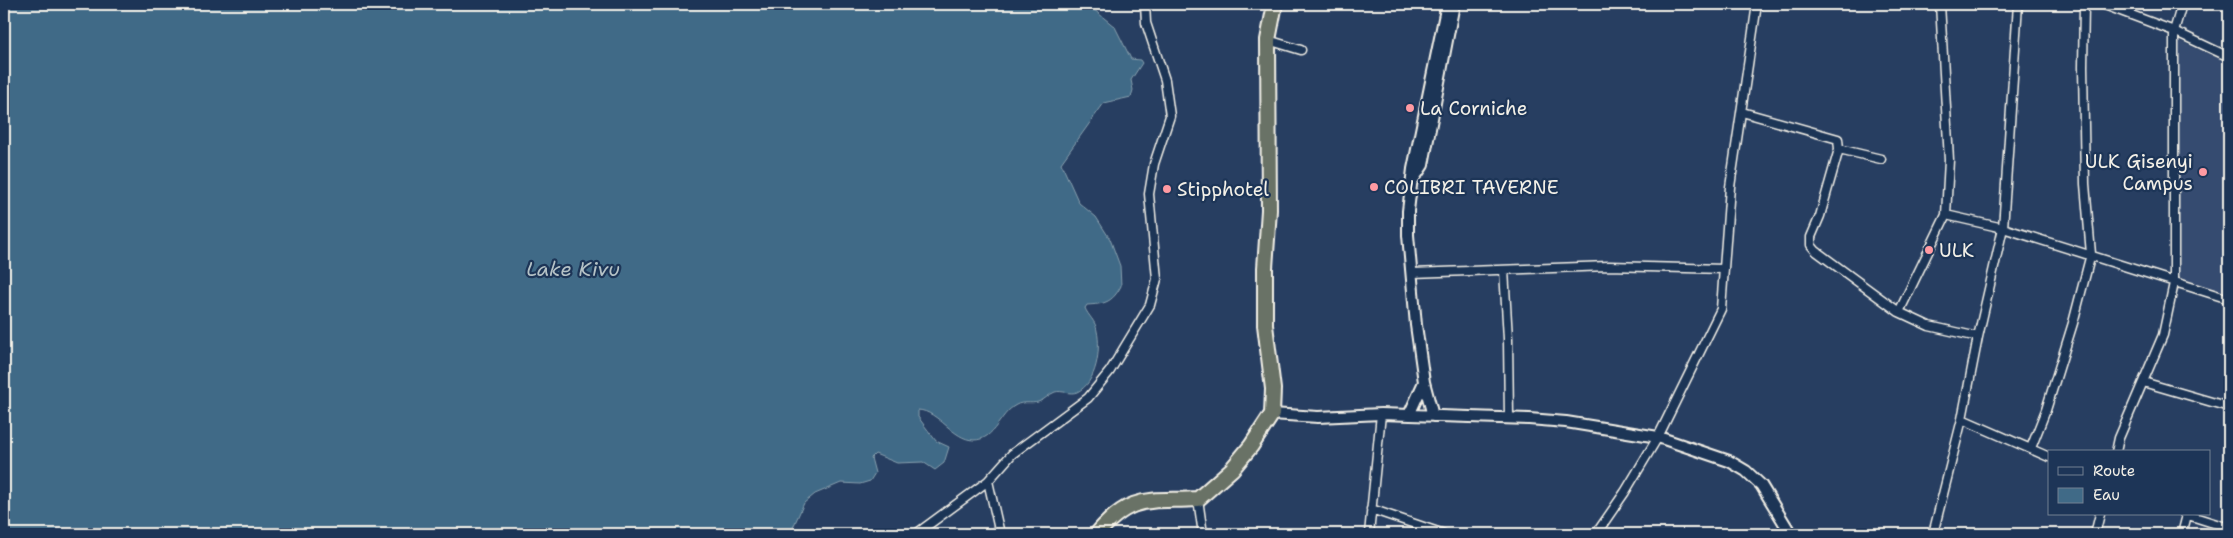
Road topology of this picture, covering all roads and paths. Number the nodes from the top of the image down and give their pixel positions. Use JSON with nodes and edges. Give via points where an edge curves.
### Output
{"nodes":[{"id":1,"x":1145,"y":4,"type":"edge"},
{"id":2,"x":1275,"y":4,"type":"edge"},
{"id":3,"x":1447,"y":4,"type":"edge"},
{"id":4,"x":1454,"y":4,"type":"edge"},
{"id":5,"x":1757,"y":4,"type":"edge"},
{"id":6,"x":1940,"y":4,"type":"edge"},
{"id":7,"x":2018,"y":4,"type":"edge"},
{"id":8,"x":2084,"y":4,"type":"edge"},
{"id":9,"x":2102,"y":4,"type":"edge"},
{"id":10,"x":2182,"y":4,"type":"edge"},
{"id":11,"x":2174,"y":31,"type":"junction"},
{"id":12,"x":1268,"y":40,"type":"junction"},
{"id":13,"x":1301,"y":50,"type":"dead end"},
{"id":14,"x":2229,"y":57,"type":"edge"},
{"id":15,"x":1430,"y":112,"type":"junction"},
{"id":16,"x":1742,"y":112,"type":"junction"},
{"id":17,"x":1839,"y":149,"type":"junction"},
{"id":18,"x":1881,"y":159,"type":"dead end"},
{"id":19,"x":1946,"y":216,"type":"junction"},
{"id":20,"x":2004,"y":228,"type":"junction"},
{"id":21,"x":2091,"y":254,"type":"junction"},
{"id":22,"x":1724,"y":269,"type":"junction"},
{"id":23,"x":1504,"y":270,"type":"junction"},
{"id":24,"x":1412,"y":273,"type":"junction"},
{"id":25,"x":2174,"y":283,"type":"junction"},
{"id":26,"x":2229,"y":299,"type":"edge"},
{"id":27,"x":1899,"y":312,"type":"junction"},
{"id":28,"x":1978,"y":337,"type":"junction"},
{"id":29,"x":1424,"y":382,"type":"junction"},
{"id":30,"x":2143,"y":382,"type":"junction"},
{"id":31,"x":2229,"y":407,"type":"edge"},
{"id":32,"x":1272,"y":414,"type":"junction"},
{"id":33,"x":1381,"y":414,"type":"junction"},
{"id":34,"x":1409,"y":415,"type":"junction"},
{"id":35,"x":1434,"y":416,"type":"junction"},
{"id":36,"x":1509,"y":418,"type":"junction"},
{"id":37,"x":1962,"y":419,"type":"junction"},
{"id":38,"x":1658,"y":437,"type":"junction"},
{"id":39,"x":2031,"y":448,"type":"junction"},
{"id":40,"x":2117,"y":450,"type":"edge"},
{"id":41,"x":2048,"y":456,"type":"edge"},
{"id":42,"x":988,"y":481,"type":"junction"},
{"id":43,"x":1198,"y":499,"type":"junction"},
{"id":44,"x":1371,"y":509,"type":"junction"},
{"id":45,"x":2100,"y":516,"type":"edge"},
{"id":46,"x":2186,"y":516,"type":"edge"},
{"id":47,"x":2189,"y":516,"type":"edge"},
{"id":48,"x":2229,"y":528,"type":"edge"},
{"id":49,"x":916,"y":534,"type":"edge"},
{"id":50,"x":1000,"y":534,"type":"edge"},
{"id":51,"x":1097,"y":534,"type":"edge"},
{"id":52,"x":1203,"y":534,"type":"edge"},
{"id":53,"x":1369,"y":534,"type":"edge"},
{"id":54,"x":1444,"y":534,"type":"edge"},
{"id":55,"x":1596,"y":534,"type":"edge"},
{"id":56,"x":1790,"y":534,"type":"edge"},
{"id":57,"x":1933,"y":534,"type":"edge"},
{"id":58,"x":2095,"y":534,"type":"edge"},
{"id":59,"x":2182,"y":534,"type":"edge"}],
"edges":[{"from":1,"to":42,"type":"street","via":[[1146,23],[1170,108],[1149,194],[1157,264],[1155,294],[1100,386],[1012,454]]},
{"from":2,"to":12,"type":"highway"},
{"from":3,"to":15,"type":"street"},
{"from":4,"to":15,"type":"street"},
{"from":5,"to":16,"type":"street"},
{"from":6,"to":19,"type":"street","via":[[1949,160]]},
{"from":7,"to":20,"type":"street"},
{"from":8,"to":21,"type":"street","via":[[2085,184]]},
{"from":9,"to":11,"type":"street"},
{"from":10,"to":11,"type":"street"},
{"from":11,"to":14,"type":"street"},
{"from":11,"to":25,"type":"street"},
{"from":12,"to":13,"type":"street"},
{"from":12,"to":32,"type":"highway","via":[[1265,325],[1273,389]]},
{"from":15,"to":24,"type":"street","via":[[1413,169],[1408,211]]},
{"from":16,"to":17,"type":"street","via":[[1835,137]]},
{"from":16,"to":22,"type":"street","via":[[1730,187]]},
{"from":17,"to":18,"type":"street"},
{"from":17,"to":27,"type":"street","via":[[1811,245]]},
{"from":19,"to":20,"type":"street"},
{"from":19,"to":27,"type":"street"},
{"from":20,"to":21,"type":"street"},
{"from":20,"to":28,"type":"street"},
{"from":21,"to":25,"type":"street"},
{"from":21,"to":39,"type":"street","via":[[2073,323]]},
{"from":22,"to":23,"type":"street","via":[[1609,266]]},
{"from":22,"to":38,"type":"street","via":[[1721,309]]},
{"from":23,"to":24,"type":"street"},
{"from":23,"to":36,"type":"street"},
{"from":24,"to":29,"type":"street"},
{"from":25,"to":26,"type":"street"},
{"from":25,"to":30,"type":"street","via":[[2163,335]]},
{"from":27,"to":28,"type":"street","via":[[1929,326]]},
{"from":28,"to":37,"type":"street"},
{"from":29,"to":34,"type":"street"},
{"from":29,"to":35,"type":"street"},
{"from":30,"to":31,"type":"street"},
{"from":30,"to":40,"type":"street"},
{"from":32,"to":33,"type":"street","via":[[1318,417]]},
{"from":32,"to":43,"type":"highway","via":[[1232,469]]},
{"from":33,"to":34,"type":"street"},
{"from":33,"to":44,"type":"street"},
{"from":34,"to":35,"type":"street"},
{"from":35,"to":36,"type":"street"},
{"from":36,"to":38,"type":"street","via":[[1566,422]]},
{"from":37,"to":39,"type":"street"},
{"from":37,"to":57,"type":"street"},
{"from":38,"to":55,"type":"street"},
{"from":38,"to":56,"type":"street","via":[[1729,461],[1746,472],[1761,485]]},
{"from":39,"to":41,"type":"street"},
{"from":42,"to":49,"type":"street"},
{"from":42,"to":50,"type":"street"},
{"from":43,"to":51,"type":"highway","via":[[1140,502],[1124,508]]},
{"from":43,"to":52,"type":"street"},
{"from":44,"to":53,"type":"street"},
{"from":44,"to":54,"type":"street"},
{"from":45,"to":58,"type":"street"},
{"from":46,"to":59,"type":"street"},
{"from":47,"to":48,"type":"street"}]}
